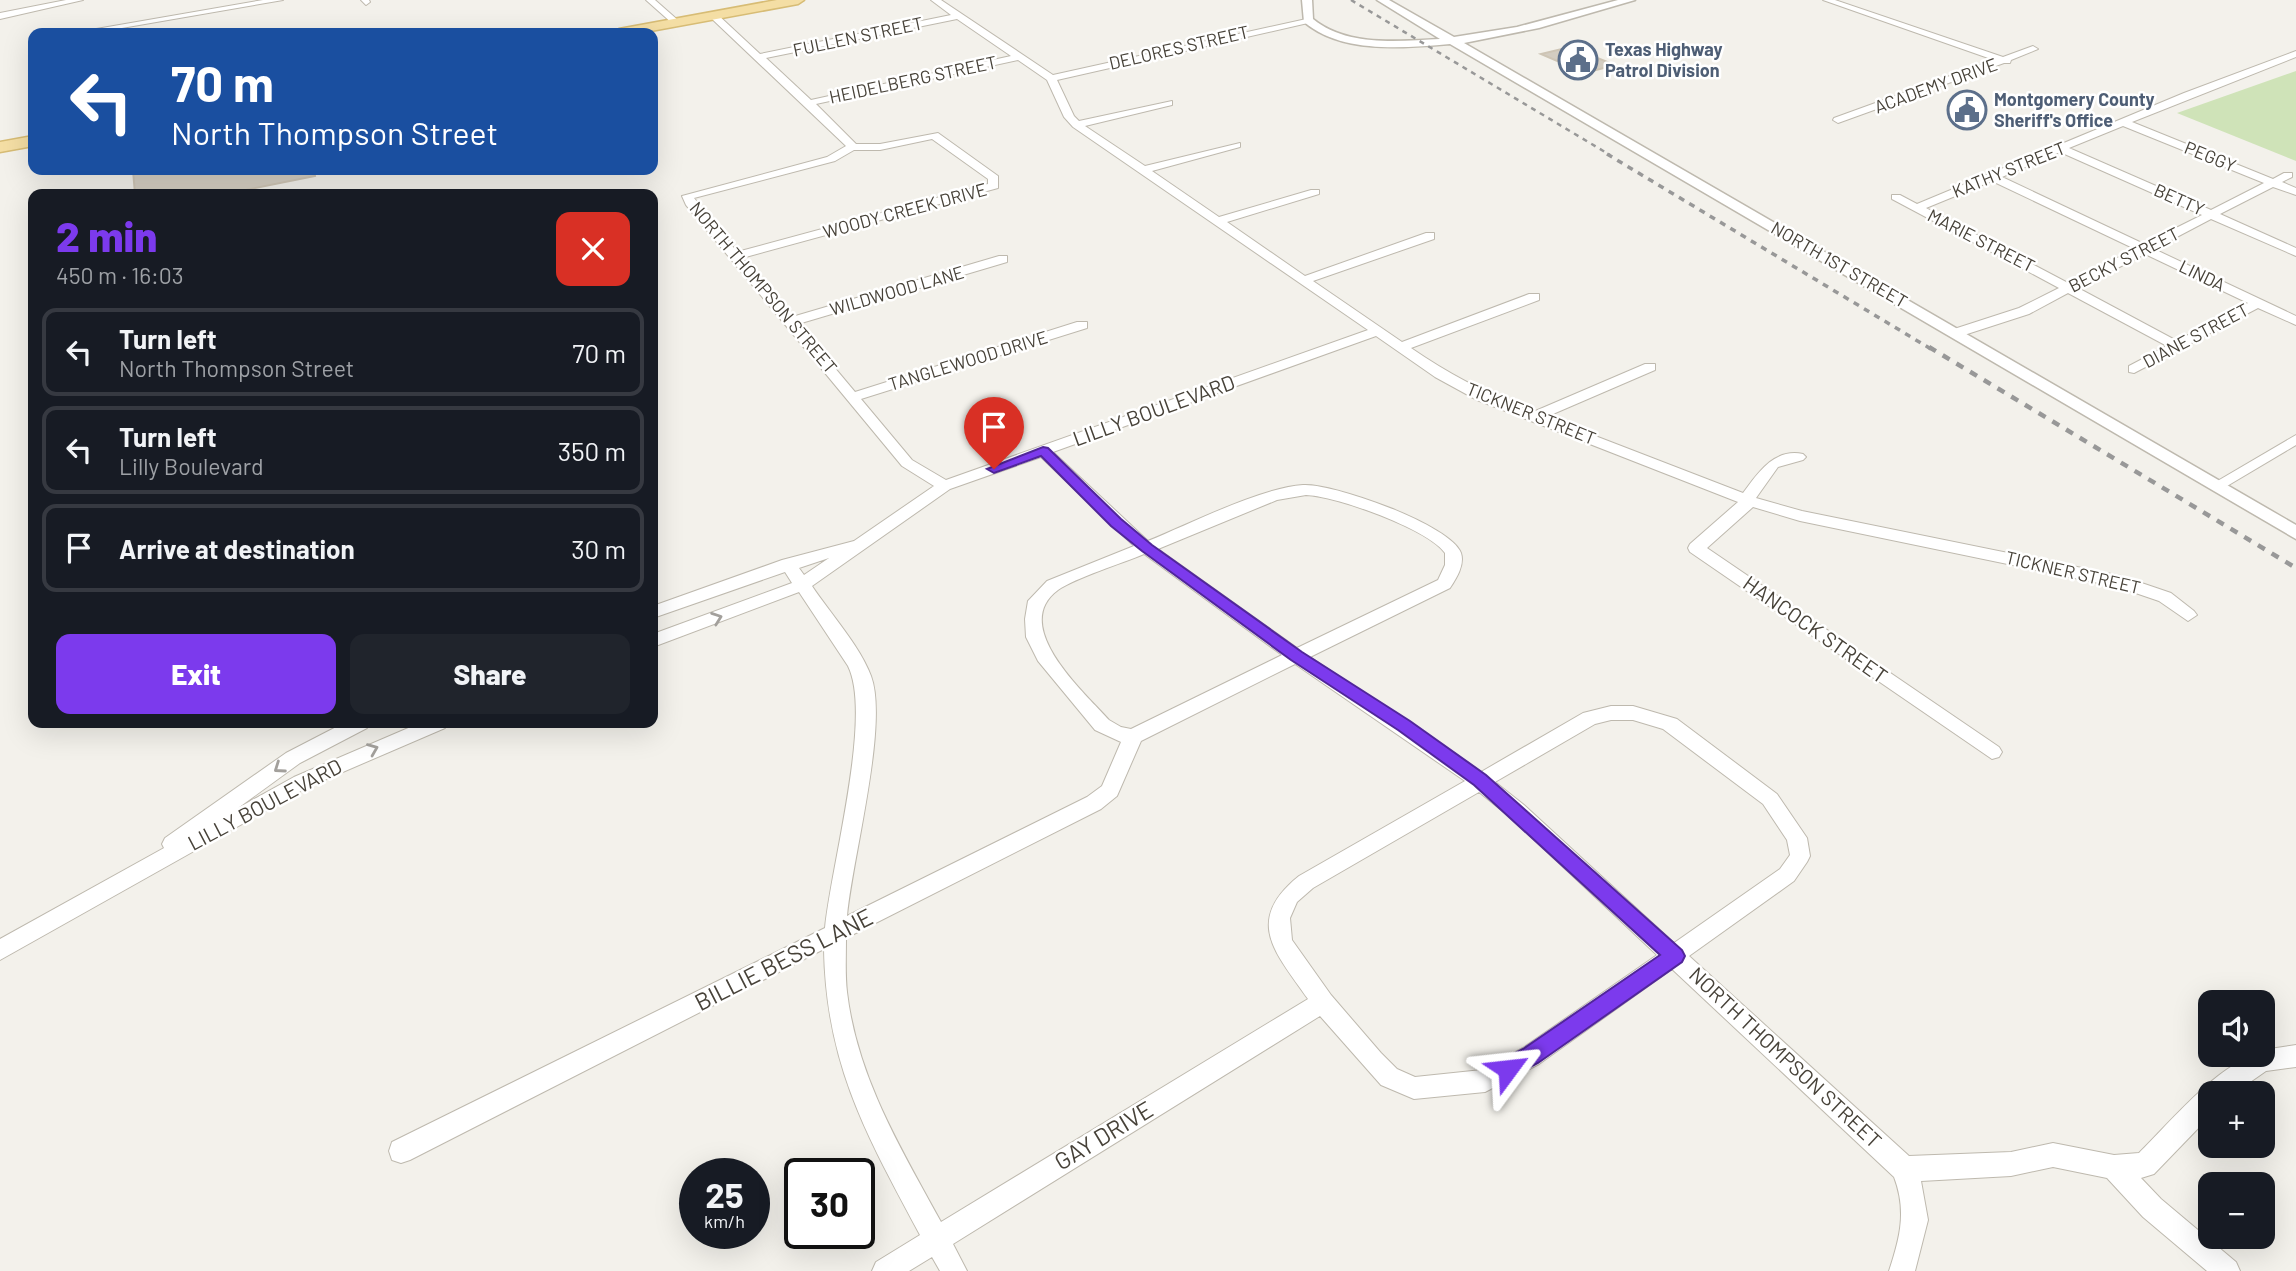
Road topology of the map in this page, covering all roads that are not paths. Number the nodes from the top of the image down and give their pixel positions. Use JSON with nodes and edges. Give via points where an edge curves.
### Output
{"nodes":[{"id":1,"x":79,"y":0,"type":"edge"},
{"id":2,"x":279,"y":0,"type":"edge"},
{"id":3,"x":650,"y":0,"type":"edge"},
{"id":4,"x":798,"y":0,"type":"edge"},
{"id":5,"x":935,"y":0,"type":"edge"},
{"id":6,"x":1307,"y":0,"type":"edge"},
{"id":7,"x":1381,"y":0,"type":"edge"},
{"id":8,"x":1630,"y":0,"type":"edge"},
{"id":9,"x":1827,"y":0,"type":"edge"},
{"id":10,"x":254,"y":2,"type":"edge"},
{"id":11,"x":0,"y":16,"type":"edge"},
{"id":12,"x":714,"y":16,"type":"junction"},
{"id":13,"x":957,"y":16,"type":"junction"},
{"id":14,"x":1308,"y":20,"type":"junction"},
{"id":15,"x":676,"y":22,"type":"junction"},
{"id":16,"x":107,"y":28,"type":"edge"},
{"id":17,"x":645,"y":28,"type":"edge"},
{"id":18,"x":1450,"y":41,"type":"junction"},
{"id":19,"x":2033,"y":49,"type":"dead end"},
{"id":20,"x":2296,"y":54,"type":"edge"},
{"id":21,"x":758,"y":57,"type":"junction"},
{"id":22,"x":1018,"y":57,"type":"junction"},
{"id":23,"x":2007,"y":61,"type":"junction"},
{"id":24,"x":1051,"y":78,"type":"junction"},
{"id":25,"x":808,"y":103,"type":"junction"},
{"id":26,"x":1168,"y":103,"type":"dead end"},
{"id":27,"x":1838,"y":120,"type":"dead end"},
{"id":28,"x":2125,"y":123,"type":"junction"},
{"id":29,"x":1077,"y":125,"type":"junction"},
{"id":30,"x":28,"y":142,"type":"edge"},
{"id":31,"x":1236,"y":145,"type":"dead end"},
{"id":32,"x":852,"y":147,"type":"junction"},
{"id":33,"x":0,"y":148,"type":"edge"},
{"id":34,"x":28,"y":148,"type":"edge"},
{"id":35,"x":2062,"y":149,"type":"junction"},
{"id":36,"x":0,"y":153,"type":"edge"},
{"id":37,"x":1144,"y":170,"type":"junction"},
{"id":38,"x":2288,"y":175,"type":"dead end"},
{"id":39,"x":1994,"y":177,"type":"junction"},
{"id":40,"x":2272,"y":182,"type":"junction"},
{"id":41,"x":1315,"y":192,"type":"dead end"},
{"id":42,"x":2296,"y":192,"type":"edge"},
{"id":43,"x":1896,"y":197,"type":"dead end"},
{"id":44,"x":1917,"y":208,"type":"junction"},
{"id":45,"x":2213,"y":215,"type":"junction"},
{"id":46,"x":1219,"y":221,"type":"junction"},
{"id":47,"x":1430,"y":236,"type":"dead end"},
{"id":48,"x":2146,"y":249,"type":"junction"},
{"id":49,"x":2296,"y":252,"type":"edge"},
{"id":50,"x":736,"y":256,"type":"junction"},
{"id":51,"x":1003,"y":260,"type":"dead end"},
{"id":52,"x":1305,"y":280,"type":"junction"},
{"id":53,"x":2069,"y":287,"type":"junction"},
{"id":54,"x":1534,"y":297,"type":"dead end"},
{"id":55,"x":2258,"y":303,"type":"junction"},
{"id":56,"x":2296,"y":321,"type":"edge"},
{"id":57,"x":790,"y":322,"type":"junction"},
{"id":58,"x":1082,"y":326,"type":"dead end"},
{"id":59,"x":1379,"y":331,"type":"junction"},
{"id":60,"x":1956,"y":333,"type":"junction"},
{"id":61,"x":2178,"y":345,"type":"junction"},
{"id":62,"x":1402,"y":347,"type":"junction"},
{"id":63,"x":1650,"y":367,"type":"dead end"},
{"id":64,"x":2134,"y":369,"type":"dead end"},
{"id":65,"x":854,"y":397,"type":"junction"},
{"id":66,"x":1535,"y":416,"type":"junction"},
{"id":67,"x":2296,"y":439,"type":"edge"},
{"id":68,"x":1043,"y":451,"type":"junction"},
{"id":69,"x":1798,"y":457,"type":"dead end"},
{"id":70,"x":945,"y":486,"type":"junction"},
{"id":71,"x":2217,"y":486,"type":"junction"},
{"id":72,"x":1746,"y":499,"type":"junction"},
{"id":73,"x":2296,"y":533,"type":"edge"},
{"id":74,"x":861,"y":543,"type":"junction"},
{"id":75,"x":1147,"y":548,"type":"junction"},
{"id":76,"x":788,"y":564,"type":"junction"},
{"id":77,"x":802,"y":585,"type":"junction"},
{"id":78,"x":658,"y":610,"type":"edge"},
{"id":79,"x":2188,"y":615,"type":"dead end"},
{"id":80,"x":658,"y":639,"type":"edge"},
{"id":81,"x":1296,"y":656,"type":"junction"},
{"id":82,"x":350,"y":728,"type":"edge"},
{"id":83,"x":426,"y":728,"type":"edge"},
{"id":84,"x":1133,"y":736,"type":"junction"},
{"id":85,"x":1992,"y":752,"type":"dead end"},
{"id":86,"x":1480,"y":780,"type":"junction"},
{"id":87,"x":97,"y":898,"type":"junction"},
{"id":88,"x":835,"y":935,"type":"junction"},
{"id":89,"x":0,"y":950,"type":"edge"},
{"id":90,"x":1675,"y":956,"type":"junction"},
{"id":91,"x":1323,"y":1002,"type":"junction"},
{"id":92,"x":2296,"y":1056,"type":"edge"},
{"id":93,"x":2232,"y":1081,"type":"edge"},
{"id":94,"x":2198,"y":1111,"type":"edge"},
{"id":95,"x":401,"y":1151,"type":"dead end"},
{"id":96,"x":2114,"y":1167,"type":"junction"},
{"id":97,"x":1904,"y":1169,"type":"junction"},
{"id":98,"x":937,"y":1238,"type":"junction"},
{"id":99,"x":885,"y":1271,"type":"edge"},
{"id":100,"x":954,"y":1271,"type":"edge"},
{"id":101,"x":1902,"y":1271,"type":"edge"},
{"id":102,"x":2227,"y":1271,"type":"edge"}],
"edges":[{"from":1,"to":11,"type":"street"},
{"from":2,"to":10,"type":"street"},
{"from":3,"to":15,"type":"street"},
{"from":4,"to":12,"type":"main road"},
{"from":5,"to":13,"type":"street"},
{"from":6,"to":14,"type":"street"},
{"from":7,"to":18,"type":"street","name":"NORTH 1ST STREET"},
{"from":8,"to":18,"type":"street"},
{"from":9,"to":23,"type":"street"},
{"from":10,"to":16,"type":"street"},
{"from":12,"to":15,"type":"main road"},
{"from":12,"to":21,"type":"street"},
{"from":13,"to":21,"type":"street","name":"FULLEN STREET"},
{"from":13,"to":22,"type":"street"},
{"from":14,"to":18,"type":"street","via":[[1320,32],[1345,39]]},
{"from":14,"to":24,"type":"street","name":"DELORES STREET"},
{"from":15,"to":17,"type":"main road"},
{"from":18,"to":60,"type":"street","name":"NORTH 1ST STREET"},
{"from":19,"to":23,"type":"street","name":"ACADEMY DRIVE"},
{"from":20,"to":28,"type":"street","name":"KATHY STREET"},
{"from":21,"to":25,"type":"street"},
{"from":22,"to":24,"type":"street"},
{"from":22,"to":25,"type":"street","name":"HEIDELBERG STREET"},
{"from":23,"to":27,"type":"street","name":"ACADEMY DRIVE"},
{"from":24,"to":29,"type":"street","name":"TICKNER STREET"},
{"from":25,"to":32,"type":"street"},
{"from":26,"to":29,"type":"street"},
{"from":28,"to":35,"type":"street","name":"KATHY STREET"},
{"from":28,"to":40,"type":"street","name":"PEGGY"},
{"from":29,"to":37,"type":"street","name":"TICKNER STREET"},
{"from":30,"to":33,"type":"main road"},
{"from":31,"to":37,"type":"street"},
{"from":32,"to":50,"type":"street","name":"NORTH THOMPSON STREET","via":[[831,159],[688,197]]},
{"from":32,"to":50,"type":"street","name":"WOODY CREEK DRIVE","via":[[880,147],[934,135],[994,178],[995,186]]},
{"from":34,"to":36,"type":"main road"},
{"from":35,"to":39,"type":"street","name":"KATHY STREET"},
{"from":35,"to":45,"type":"street","name":"BETTY"},
{"from":37,"to":46,"type":"street","name":"TICKNER STREET"},
{"from":38,"to":40,"type":"street","name":"BECKY STREET"},
{"from":39,"to":44,"type":"street","name":"KATHY STREET"},
{"from":39,"to":48,"type":"street","name":"LINDA"},
{"from":40,"to":42,"type":"street","name":"PEGGY"},
{"from":40,"to":45,"type":"street","name":"BECKY STREET"},
{"from":41,"to":46,"type":"street"},
{"from":43,"to":44,"type":"street","name":"MARIE STREET"},
{"from":44,"to":53,"type":"street","name":"MARIE STREET"},
{"from":45,"to":48,"type":"street","name":"BECKY STREET"},
{"from":45,"to":49,"type":"street","name":"BETTY"},
{"from":46,"to":52,"type":"street","name":"TICKNER STREET"},
{"from":47,"to":52,"type":"street"},
{"from":48,"to":53,"type":"street","name":"BECKY STREET"},
{"from":48,"to":55,"type":"street","name":"LINDA"},
{"from":50,"to":57,"type":"street","name":"NORTH THOMPSON STREET"},
{"from":51,"to":57,"type":"street","name":"WILDWOOD LANE"},
{"from":52,"to":59,"type":"street","name":"TICKNER STREET"},
{"from":53,"to":60,"type":"street","name":"BECKY STREET","via":[[2024,311]]},
{"from":53,"to":61,"type":"street","name":"MARIE STREET"},
{"from":54,"to":62,"type":"street"},
{"from":55,"to":56,"type":"street","name":"LINDA"},
{"from":55,"to":61,"type":"street","name":"DIANE STREET"},
{"from":57,"to":65,"type":"street","name":"NORTH THOMPSON STREET"},
{"from":58,"to":65,"type":"street","name":"TANGLEWOOD DRIVE"},
{"from":59,"to":62,"type":"street","name":"TICKNER STREET"},
{"from":59,"to":68,"type":"street","name":"LILLY BOULEVARD"},
{"from":60,"to":71,"type":"street","name":"NORTH 1ST STREET"},
{"from":61,"to":64,"type":"street","name":"DIANE STREET"},
{"from":62,"to":66,"type":"street","name":"TICKNER STREET","via":[[1461,386]]},
{"from":63,"to":66,"type":"street"},
{"from":65,"to":70,"type":"street","name":"NORTH THOMPSON STREET","via":[[907,463]]},
{"from":66,"to":72,"type":"street","name":"TICKNER STREET"},
{"from":67,"to":71,"type":"street"},
{"from":68,"to":70,"type":"street","name":"LILLY BOULEVARD"},
{"from":68,"to":75,"type":"street","name":"NORTH THOMPSON STREET"},
{"from":69,"to":72,"type":"street","via":[[1773,464]]},
{"from":70,"to":74,"type":"street","name":"LILLY BOULEVARD"},
{"from":71,"to":73,"type":"street","name":"NORTH 1ST STREET"},
{"from":72,"to":79,"type":"street","name":"TICKNER STREET","via":[[1800,516],[2121,582],[2165,597]]},
{"from":72,"to":85,"type":"street","name":"HANCOCK STREET","via":[[1745,507],[1696,548]]},
{"from":74,"to":76,"type":"street","name":"LILLY BOULEVARD"},
{"from":74,"to":77,"type":"street","name":"LILLY BOULEVARD"},
{"from":75,"to":81,"type":"street","name":"NORTH THOMPSON STREET"},
{"from":75,"to":81,"type":"street","via":[[1273,496],[1316,490],[1433,534],[1448,545],[1454,555],[1444,584]]},
{"from":75,"to":84,"type":"street","via":[[1053,585],[1037,601],[1034,619],[1035,637],[1044,657],[1102,725]]},
{"from":76,"to":77,"type":"street"},
{"from":76,"to":78,"type":"street","name":"LILLY BOULEVARD"},
{"from":80,"to":77,"type":"street","name":"LILLY BOULEVARD","one_way":true},
{"from":77,"to":88,"type":"street","via":[[856,664],[866,694],[863,749]]},
{"from":81,"to":84,"type":"street"},
{"from":81,"to":86,"type":"street","name":"NORTH THOMPSON STREET"},
{"from":82,"to":87,"type":"street","name":"LILLY BOULEVARD","one_way":true,"via":[[293,758]]},
{"from":87,"to":83,"type":"street","name":"LILLY BOULEVARD","one_way":true,"via":[[301,782]]},
{"from":84,"to":88,"type":"street","name":"BILLIE BESS LANE","via":[[1111,791],[1094,803]]},
{"from":86,"to":90,"type":"street","name":"NORTH THOMPSON STREET"},
{"from":86,"to":90,"type":"street","via":[[1590,718],[1633,713],[1670,724],[1770,799],[1797,838],[1800,856],[1787,875]]},
{"from":86,"to":91,"type":"street","via":[[1289,896],[1279,918],[1281,943]]},
{"from":87,"to":89,"type":"street","name":"LILLY BOULEVARD"},
{"from":88,"to":95,"type":"street","name":"BILLIE BESS LANE"},
{"from":88,"to":98,"type":"street","via":[[836,992],[858,1084],[880,1136]]},
{"from":90,"to":91,"type":"street","via":[[1531,1056],[1485,1081],[1414,1088],[1389,1077]]},
{"from":90,"to":97,"type":"street","name":"NORTH THOMPSON STREET"},
{"from":91,"to":98,"type":"street","name":"GAY DRIVE"},
{"from":92,"to":93,"type":"street","via":[[2259,1060]]},
{"from":94,"to":96,"type":"street","via":[[2144,1165]]},
{"from":96,"to":97,"type":"street","via":[[2053,1155],[2011,1164]]},
{"from":96,"to":102,"type":"street","via":[[2152,1208]]},
{"from":97,"to":101,"type":"street","via":[[1915,1195],[1917,1225]]},
{"from":98,"to":99,"type":"street","name":"GAY DRIVE"},
{"from":98,"to":100,"type":"street"}]}
